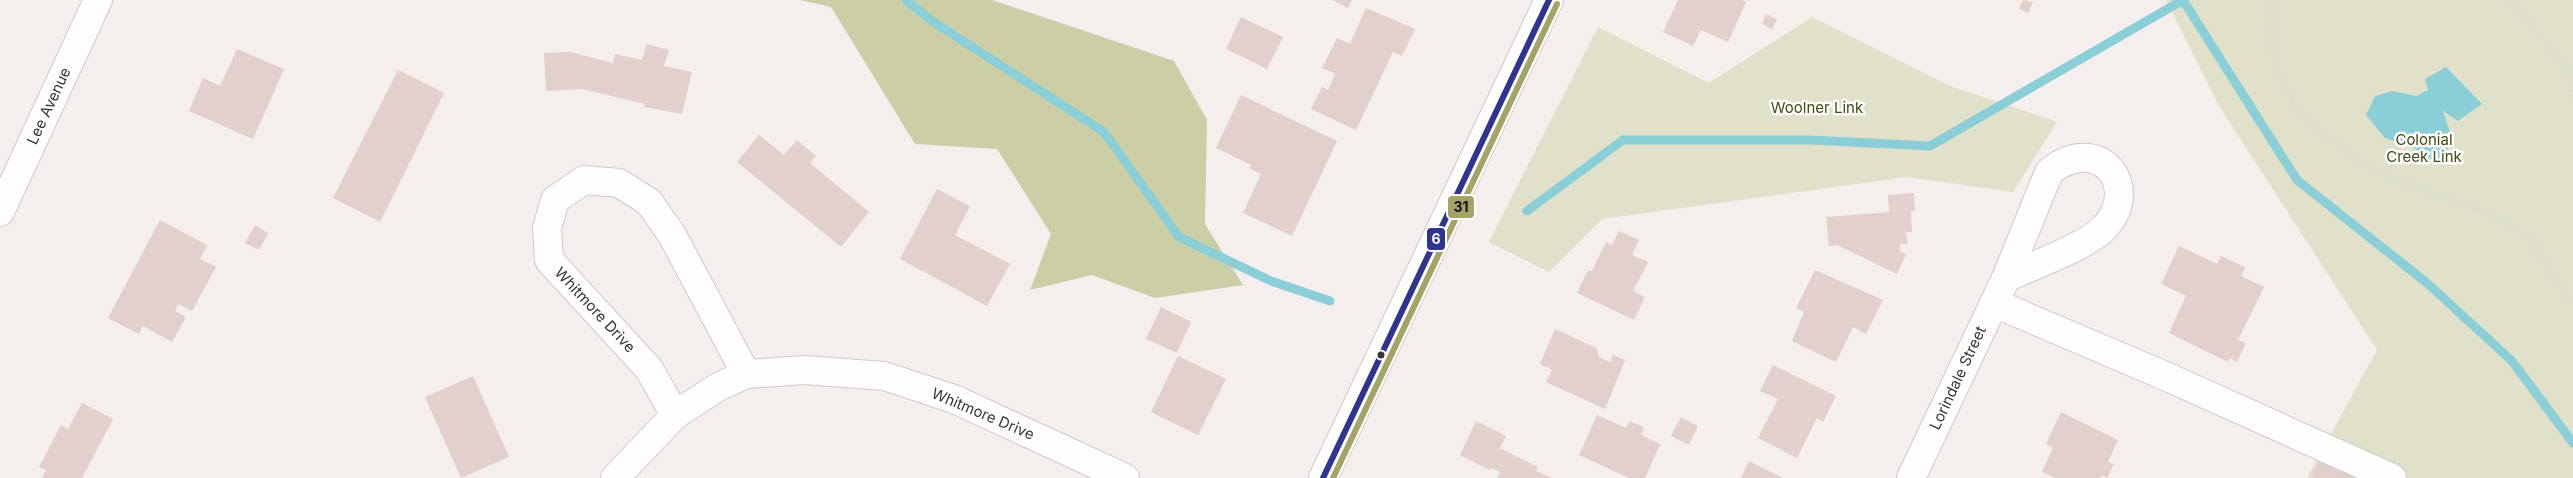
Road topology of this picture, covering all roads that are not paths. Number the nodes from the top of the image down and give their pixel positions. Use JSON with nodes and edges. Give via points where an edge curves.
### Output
{"nodes":[{"id":1,"x":98,"y":0,"type":"edge"},
{"id":2,"x":1549,"y":0,"type":"edge"},
{"id":3,"x":9,"y":170,"type":"edge"},
{"id":4,"x":0,"y":212,"type":"edge"},
{"id":5,"x":2006,"y":278,"type":"junction"},
{"id":6,"x":1994,"y":303,"type":"junction"},
{"id":7,"x":746,"y":374,"type":"junction"},
{"id":8,"x":675,"y":415,"type":"junction"},
{"id":9,"x":615,"y":478,"type":"edge"},
{"id":10,"x":1125,"y":478,"type":"edge"},
{"id":11,"x":1324,"y":478,"type":"edge"},
{"id":12,"x":1911,"y":478,"type":"edge"},
{"id":13,"x":2392,"y":478,"type":"edge"}],
"edges":[{"from":1,"to":3,"type":"street","name":"Lee Avenue"},
{"from":2,"to":11,"type":"street"},
{"from":3,"to":4,"type":"street","name":"Lee Avenue"},
{"from":5,"to":5,"type":"street","name":"Lorindale Street","via":[[2103,229],[2116,210],[2120,189],[2104,164],[2089,156],[2074,157],[2049,172]]},
{"from":5,"to":6,"type":"street","name":"Lorindale Street"},
{"from":6,"to":12,"type":"street","name":"Lorindale Street"},
{"from":6,"to":13,"type":"street","via":[[2163,374]]},
{"from":7,"to":8,"type":"street","name":"Whitmore Drive","via":[[718,387]]},
{"from":7,"to":8,"type":"street","name":"Whitmore Drive","via":[[672,235],[650,202],[619,184],[584,180],[555,200],[546,228],[548,260],[649,369]]},
{"from":7,"to":10,"type":"street","name":"Whitmore Drive","via":[[805,370],[884,376],[954,399]]},
{"from":8,"to":9,"type":"street","name":"Whitmore Drive"}]}
